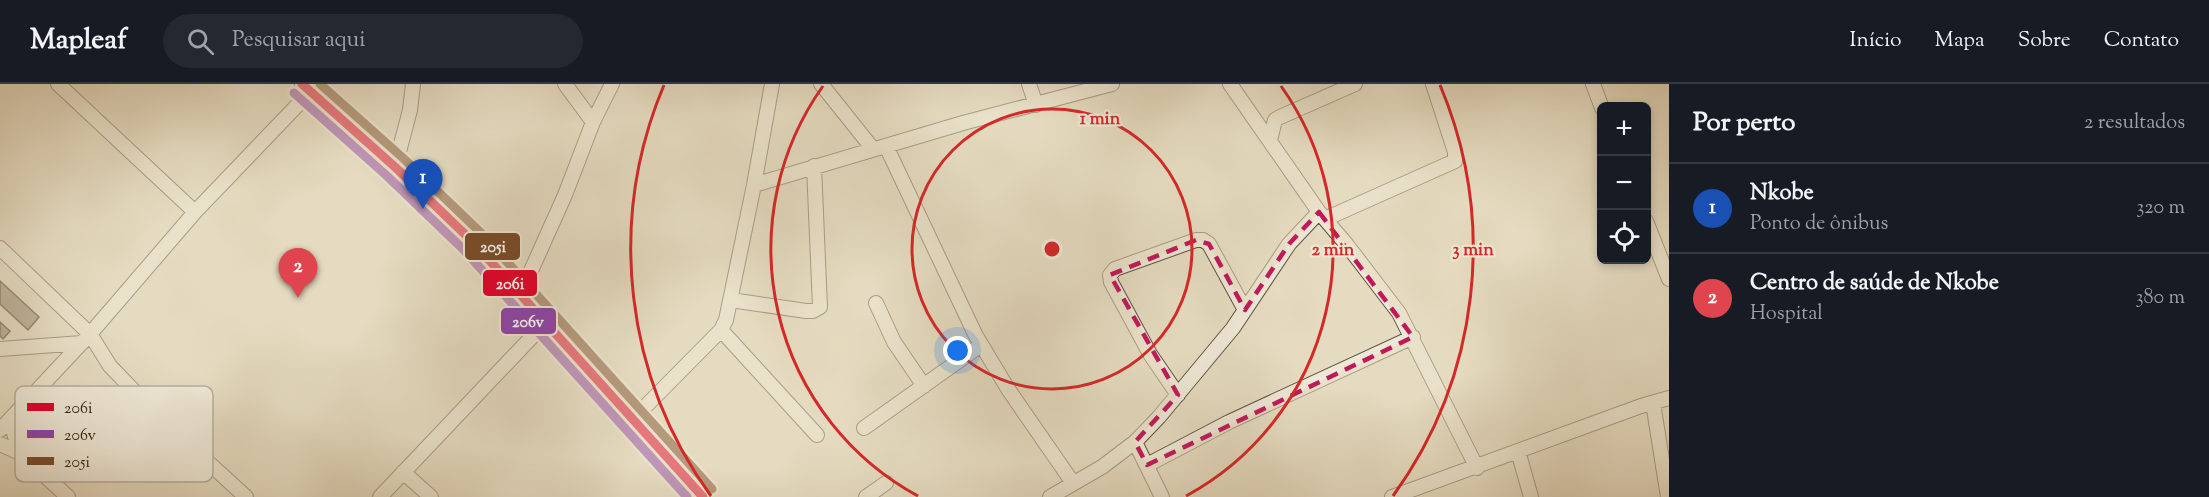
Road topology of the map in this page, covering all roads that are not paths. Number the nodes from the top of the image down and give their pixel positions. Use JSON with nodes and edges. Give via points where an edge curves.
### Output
{"nodes":[{"id":1,"x":58,"y":84,"type":"edge"},
{"id":2,"x":413,"y":84,"type":"edge"},
{"id":3,"x":565,"y":84,"type":"edge"},
{"id":4,"x":612,"y":84,"type":"edge"},
{"id":5,"x":772,"y":84,"type":"edge"},
{"id":6,"x":821,"y":84,"type":"edge"},
{"id":7,"x":1029,"y":84,"type":"edge"},
{"id":8,"x":1112,"y":84,"type":"edge"},
{"id":9,"x":1230,"y":84,"type":"edge"},
{"id":10,"x":1355,"y":84,"type":"edge"},
{"id":11,"x":1433,"y":84,"type":"edge"},
{"id":12,"x":1593,"y":84,"type":"edge"},
{"id":13,"x":306,"y":88,"type":"edge"},
{"id":14,"x":1600,"y":102,"type":"edge"},
{"id":15,"x":1036,"y":105,"type":"junction"},
{"id":16,"x":593,"y":122,"type":"junction"},
{"id":17,"x":1270,"y":140,"type":"junction"},
{"id":18,"x":879,"y":147,"type":"junction"},
{"id":19,"x":814,"y":166,"type":"junction"},
{"id":20,"x":395,"y":167,"type":"junction"},
{"id":21,"x":754,"y":185,"type":"junction"},
{"id":22,"x":195,"y":212,"type":"junction"},
{"id":23,"x":1322,"y":216,"type":"junction"},
{"id":24,"x":1651,"y":232,"type":"edge"},
{"id":25,"x":0,"y":249,"type":"edge"},
{"id":26,"x":1669,"y":279,"type":"edge"},
{"id":27,"x":521,"y":293,"type":"junction"},
{"id":28,"x":731,"y":300,"type":"junction"},
{"id":29,"x":876,"y":303,"type":"dead end"},
{"id":30,"x":1245,"y":310,"type":"junction"},
{"id":31,"x":546,"y":322,"type":"junction"},
{"id":32,"x":721,"y":330,"type":"junction"},
{"id":33,"x":1413,"y":337,"type":"junction"},
{"id":34,"x":86,"y":339,"type":"junction"},
{"id":35,"x":981,"y":345,"type":"junction"},
{"id":36,"x":0,"y":349,"type":"edge"},
{"id":37,"x":42,"y":386,"type":"edge"},
{"id":38,"x":129,"y":386,"type":"edge"},
{"id":39,"x":924,"y":386,"type":"junction"},
{"id":40,"x":1178,"y":395,"type":"junction"},
{"id":41,"x":1669,"y":398,"type":"edge"},
{"id":42,"x":1653,"y":403,"type":"junction"},
{"id":43,"x":15,"y":415,"type":"edge"},
{"id":44,"x":633,"y":419,"type":"junction"},
{"id":45,"x":10,"y":420,"type":"junction"},
{"id":46,"x":864,"y":428,"type":"dead end"},
{"id":47,"x":0,"y":430,"type":"edge"},
{"id":48,"x":817,"y":435,"type":"dead end"},
{"id":49,"x":15,"y":436,"type":"edge"},
{"id":50,"x":1135,"y":442,"type":"junction"},
{"id":51,"x":0,"y":444,"type":"edge"},
{"id":52,"x":15,"y":451,"type":"edge"},
{"id":53,"x":1518,"y":451,"type":"junction"},
{"id":54,"x":1147,"y":465,"type":"junction"},
{"id":55,"x":213,"y":467,"type":"edge"},
{"id":56,"x":1477,"y":468,"type":"junction"},
{"id":57,"x":403,"y":471,"type":"junction"},
{"id":58,"x":52,"y":482,"type":"edge"},
{"id":59,"x":886,"y":483,"type":"dead end"},
{"id":60,"x":1073,"y":483,"type":"junction"},
{"id":61,"x":1398,"y":496,"type":"edge"},
{"id":62,"x":68,"y":497,"type":"edge"},
{"id":63,"x":246,"y":497,"type":"edge"},
{"id":64,"x":380,"y":497,"type":"edge"},
{"id":65,"x":431,"y":497,"type":"edge"},
{"id":66,"x":703,"y":497,"type":"edge"},
{"id":67,"x":866,"y":497,"type":"edge"},
{"id":68,"x":1050,"y":497,"type":"edge"},
{"id":69,"x":1162,"y":497,"type":"edge"},
{"id":70,"x":1532,"y":497,"type":"edge"},
{"id":71,"x":1668,"y":497,"type":"edge"}],
"edges":[{"from":1,"to":22,"type":"street"},
{"from":2,"to":20,"type":"street"},
{"from":3,"to":16,"type":"street"},
{"from":4,"to":16,"type":"street"},
{"from":5,"to":21,"type":"street"},
{"from":6,"to":18,"type":"street"},
{"from":7,"to":15,"type":"street"},
{"from":8,"to":15,"type":"street"},
{"from":9,"to":17,"type":"street"},
{"from":10,"to":17,"type":"street","via":[[1275,120]]},
{"from":11,"to":23,"type":"street","via":[[1455,161]]},
{"from":12,"to":14,"type":"street"},
{"from":13,"to":20,"type":"street"},
{"from":13,"to":22,"type":"street"},
{"from":15,"to":18,"type":"street"},
{"from":16,"to":27,"type":"street"},
{"from":17,"to":23,"type":"street"},
{"from":18,"to":19,"type":"street"},
{"from":18,"to":35,"type":"street"},
{"from":19,"to":21,"type":"street"},
{"from":19,"to":28,"type":"street","via":[[820,307],[806,311]]},
{"from":20,"to":27,"type":"street"},
{"from":21,"to":28,"type":"street"},
{"from":22,"to":34,"type":"street"},
{"from":23,"to":30,"type":"street","via":[[1288,244]]},
{"from":23,"to":33,"type":"street","via":[[1399,313]]},
{"from":24,"to":26,"type":"street"},
{"from":25,"to":34,"type":"street"},
{"from":27,"to":31,"type":"street"},
{"from":28,"to":32,"type":"street"},
{"from":29,"to":39,"type":"street","via":[[894,342]]},
{"from":30,"to":40,"type":"street"},
{"from":30,"to":40,"type":"street","via":[[1209,244],[1203,240],[1115,269],[1110,275],[1150,354]]},
{"from":31,"to":44,"type":"street"},
{"from":31,"to":57,"type":"street"},
{"from":32,"to":44,"type":"street"},
{"from":32,"to":48,"type":"street"},
{"from":33,"to":54,"type":"street"},
{"from":33,"to":56,"type":"street"},
{"from":34,"to":36,"type":"street"},
{"from":34,"to":37,"type":"street"},
{"from":34,"to":38,"type":"street"},
{"from":35,"to":39,"type":"street"},
{"from":35,"to":60,"type":"street"},
{"from":39,"to":46,"type":"street"},
{"from":40,"to":50,"type":"street"},
{"from":41,"to":42,"type":"street"},
{"from":42,"to":53,"type":"street"},
{"from":42,"to":71,"type":"street"},
{"from":43,"to":45,"type":"street"},
{"from":44,"to":66,"type":"street"},
{"from":45,"to":47,"type":"street"},
{"from":45,"to":49,"type":"street"},
{"from":50,"to":54,"type":"street"},
{"from":50,"to":60,"type":"street"},
{"from":51,"to":52,"type":"street"},
{"from":53,"to":56,"type":"street"},
{"from":53,"to":70,"type":"street"},
{"from":54,"to":69,"type":"street"},
{"from":55,"to":63,"type":"street"},
{"from":56,"to":61,"type":"street"},
{"from":57,"to":64,"type":"street"},
{"from":57,"to":65,"type":"street"},
{"from":58,"to":62,"type":"street"},
{"from":59,"to":67,"type":"street"},
{"from":60,"to":68,"type":"street"}]}
